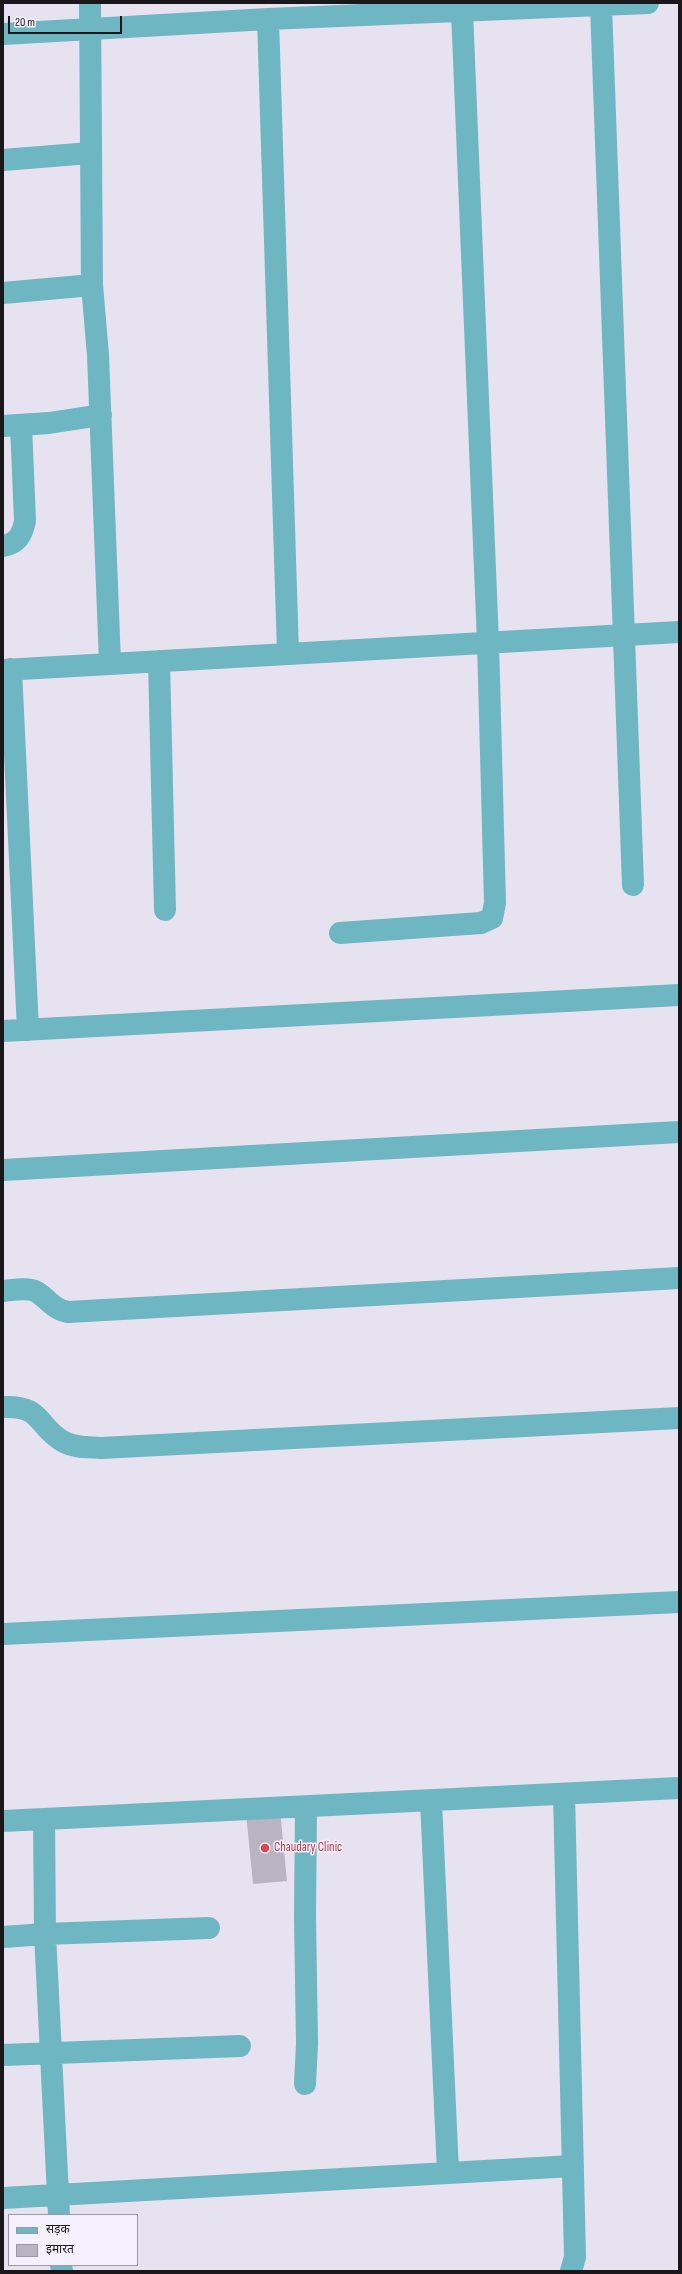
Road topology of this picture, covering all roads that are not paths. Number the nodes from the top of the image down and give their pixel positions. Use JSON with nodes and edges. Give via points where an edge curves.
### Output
{"nodes":[{"id":1,"x":90,"y":3,"type":"edge"},
{"id":2,"x":648,"y":3,"type":"edge"},
{"id":3,"x":601,"y":5,"type":"junction"},
{"id":4,"x":462,"y":11,"type":"junction"},
{"id":5,"x":268,"y":19,"type":"junction"},
{"id":6,"x":89,"y":30,"type":"junction"},
{"id":7,"x":3,"y":34,"type":"edge"},
{"id":8,"x":90,"y":153,"type":"junction"},
{"id":9,"x":3,"y":160,"type":"edge"},
{"id":10,"x":92,"y":285,"type":"junction"},
{"id":11,"x":3,"y":293,"type":"edge"},
{"id":12,"x":101,"y":415,"type":"junction"},
{"id":13,"x":12,"y":425,"type":"edge"},
{"id":14,"x":3,"y":546,"type":"edge"},
{"id":15,"x":679,"y":632,"type":"edge"},
{"id":16,"x":623,"y":635,"type":"junction"},
{"id":17,"x":488,"y":642,"type":"junction"},
{"id":18,"x":288,"y":653,"type":"junction"},
{"id":19,"x":159,"y":661,"type":"junction"},
{"id":20,"x":110,"y":663,"type":"junction"},
{"id":21,"x":7,"y":669,"type":"edge"},
{"id":22,"x":633,"y":885,"type":"dead end"},
{"id":23,"x":165,"y":910,"type":"dead end"},
{"id":24,"x":340,"y":933,"type":"dead end"},
{"id":25,"x":679,"y":995,"type":"edge"},
{"id":26,"x":28,"y":1030,"type":"junction"},
{"id":27,"x":3,"y":1031,"type":"edge"},
{"id":28,"x":679,"y":1132,"type":"edge"},
{"id":29,"x":3,"y":1170,"type":"edge"},
{"id":30,"x":679,"y":1278,"type":"edge"},
{"id":31,"x":3,"y":1291,"type":"edge"},
{"id":32,"x":3,"y":1407,"type":"edge"},
{"id":33,"x":679,"y":1418,"type":"edge"},
{"id":34,"x":679,"y":1602,"type":"edge"},
{"id":35,"x":3,"y":1634,"type":"edge"},
{"id":36,"x":679,"y":1788,"type":"edge"},
{"id":37,"x":564,"y":1794,"type":"junction"},
{"id":38,"x":432,"y":1801,"type":"junction"},
{"id":39,"x":306,"y":1807,"type":"junction"},
{"id":40,"x":44,"y":1819,"type":"junction"},
{"id":41,"x":3,"y":1820,"type":"edge"},
{"id":42,"x":209,"y":1928,"type":"dead end"},
{"id":43,"x":45,"y":1934,"type":"junction"},
{"id":44,"x":3,"y":1937,"type":"edge"},
{"id":45,"x":240,"y":2046,"type":"dead end"},
{"id":46,"x":50,"y":2052,"type":"junction"},
{"id":47,"x":3,"y":2055,"type":"edge"},
{"id":48,"x":305,"y":2084,"type":"dead end"},
{"id":49,"x":573,"y":2166,"type":"junction"},
{"id":50,"x":448,"y":2172,"type":"junction"},
{"id":51,"x":3,"y":2198,"type":"edge"},
{"id":52,"x":58,"y":2205,"type":"edge"},
{"id":53,"x":571,"y":2271,"type":"edge"}],
"edges":[{"from":1,"to":6,"type":"street"},
{"from":2,"to":3,"type":"street"},
{"from":3,"to":4,"type":"street"},
{"from":3,"to":16,"type":"street"},
{"from":4,"to":5,"type":"street"},
{"from":4,"to":17,"type":"street"},
{"from":5,"to":6,"type":"street"},
{"from":5,"to":18,"type":"street"},
{"from":6,"to":7,"type":"street"},
{"from":6,"to":8,"type":"street"},
{"from":8,"to":9,"type":"street"},
{"from":8,"to":10,"type":"street"},
{"from":10,"to":11,"type":"street"},
{"from":10,"to":12,"type":"street"},
{"from":12,"to":13,"type":"street"},
{"from":12,"to":20,"type":"street"},
{"from":13,"to":14,"type":"street","via":[[25,520],[22,535],[12,544]]},
{"from":15,"to":16,"type":"street"},
{"from":16,"to":17,"type":"street"},
{"from":16,"to":22,"type":"street"},
{"from":17,"to":18,"type":"street"},
{"from":17,"to":24,"type":"street","via":[[495,903],[492,918],[481,923]]},
{"from":18,"to":19,"type":"street"},
{"from":19,"to":20,"type":"street"},
{"from":19,"to":23,"type":"street"},
{"from":20,"to":21,"type":"street"},
{"from":21,"to":26,"type":"street"},
{"from":25,"to":26,"type":"street"},
{"from":26,"to":27,"type":"street"},
{"from":28,"to":29,"type":"street"},
{"from":30,"to":31,"type":"street","via":[[68,1312],[57,1309],[36,1291]]},
{"from":32,"to":33,"type":"street","via":[[18,1406],[28,1409],[64,1442],[76,1447],[101,1448]]},
{"from":34,"to":35,"type":"street"},
{"from":36,"to":37,"type":"street"},
{"from":37,"to":38,"type":"street"},
{"from":37,"to":49,"type":"street"},
{"from":38,"to":39,"type":"street"},
{"from":38,"to":50,"type":"street"},
{"from":39,"to":40,"type":"street"},
{"from":39,"to":48,"type":"street"},
{"from":40,"to":41,"type":"street"},
{"from":40,"to":43,"type":"street"},
{"from":42,"to":43,"type":"street"},
{"from":43,"to":44,"type":"street"},
{"from":43,"to":46,"type":"street"},
{"from":45,"to":46,"type":"street"},
{"from":46,"to":47,"type":"street"},
{"from":46,"to":52,"type":"street"},
{"from":49,"to":50,"type":"street"},
{"from":49,"to":53,"type":"street","via":[[576,2257]]},
{"from":50,"to":52,"type":"street"},
{"from":51,"to":52,"type":"street"}]}
